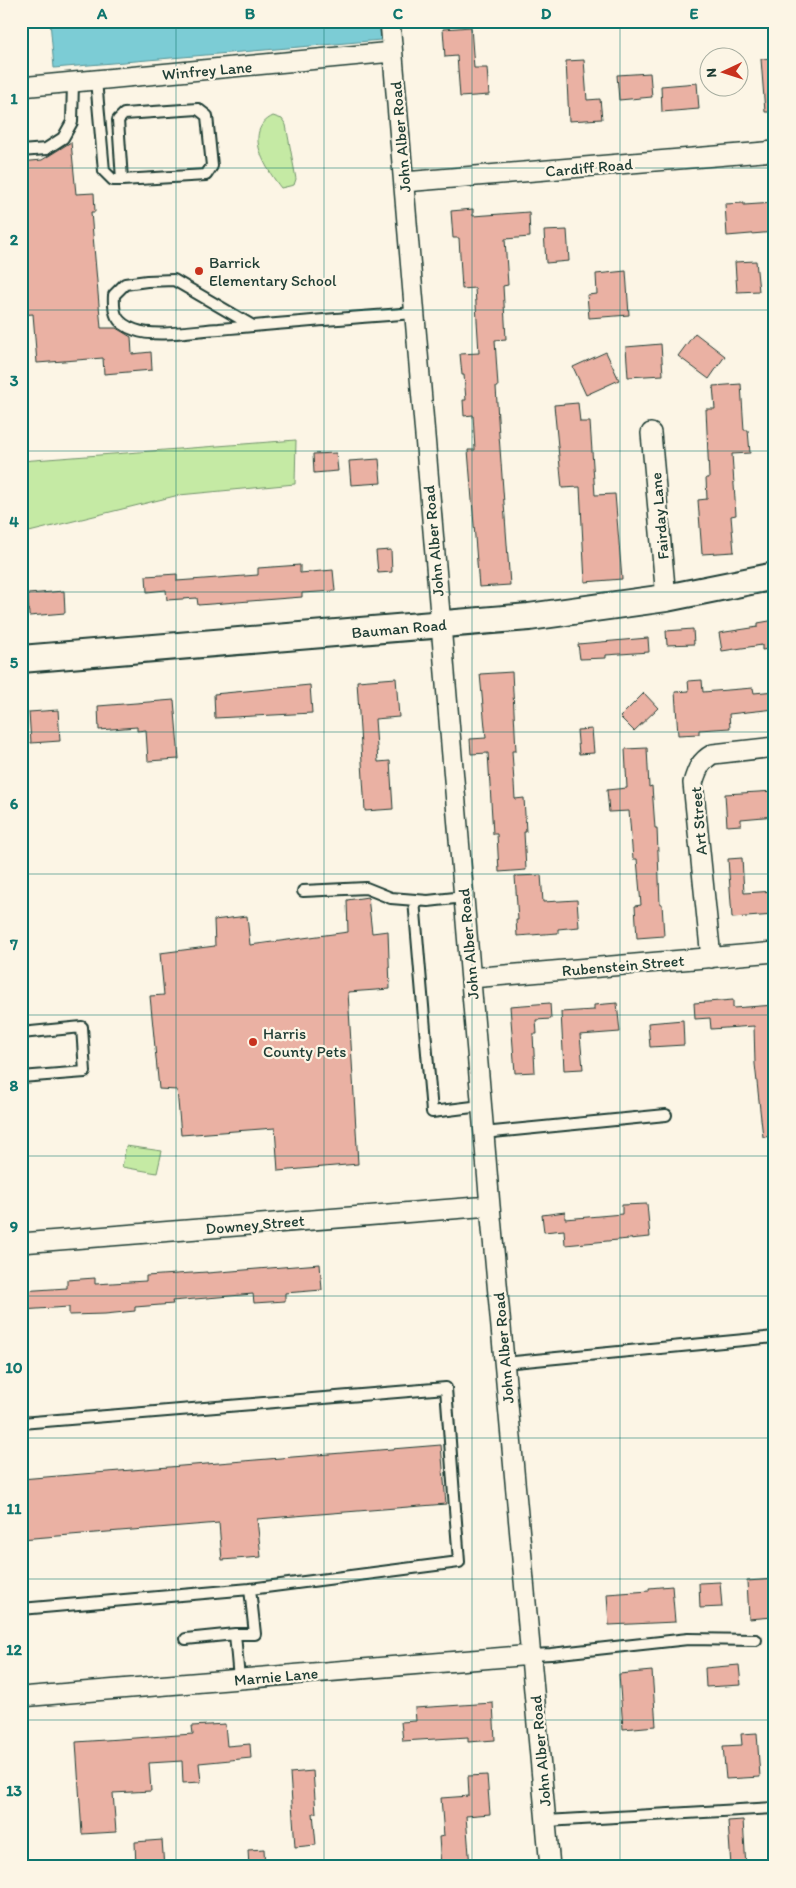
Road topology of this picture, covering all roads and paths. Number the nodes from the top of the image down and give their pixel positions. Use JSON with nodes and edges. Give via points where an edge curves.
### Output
{"nodes":[{"id":1,"x":390,"y":21,"type":"edge"},
{"id":2,"x":392,"y":52,"type":"junction"},
{"id":3,"x":96,"y":80,"type":"junction"},
{"id":4,"x":73,"y":82,"type":"junction"},
{"id":5,"x":21,"y":87,"type":"edge"},
{"id":6,"x":21,"y":151,"type":"edge"},
{"id":7,"x":775,"y":152,"type":"edge"},
{"id":8,"x":122,"y":180,"type":"junction"},
{"id":9,"x":404,"y":182,"type":"junction"},
{"id":10,"x":414,"y":313,"type":"junction"},
{"id":11,"x":253,"y":326,"type":"junction"},
{"id":12,"x":651,"y":433,"type":"dead end"},
{"id":13,"x":775,"y":576,"type":"edge"},
{"id":14,"x":666,"y":598,"type":"junction"},
{"id":15,"x":441,"y":625,"type":"junction"},
{"id":16,"x":21,"y":659,"type":"edge"},
{"id":17,"x":775,"y":747,"type":"edge"},
{"id":18,"x":303,"y":891,"type":"dead end"},
{"id":19,"x":464,"y":897,"type":"junction"},
{"id":20,"x":414,"y":900,"type":"junction"},
{"id":21,"x":775,"y":952,"type":"edge"},
{"id":22,"x":711,"y":958,"type":"junction"},
{"id":23,"x":471,"y":978,"type":"junction"},
{"id":24,"x":21,"y":1033,"type":"edge"},
{"id":25,"x":21,"y":1077,"type":"edge"},
{"id":26,"x":481,"y":1106,"type":"junction"},
{"id":27,"x":666,"y":1115,"type":"dead end"},
{"id":28,"x":483,"y":1133,"type":"junction"},
{"id":29,"x":490,"y":1206,"type":"junction"},
{"id":30,"x":21,"y":1243,"type":"edge"},
{"id":31,"x":775,"y":1337,"type":"edge"},
{"id":32,"x":504,"y":1363,"type":"junction"},
{"id":33,"x":21,"y":1423,"type":"edge"},
{"id":34,"x":250,"y":1589,"type":"junction"},
{"id":35,"x":21,"y":1609,"type":"edge"},
{"id":36,"x":235,"y":1634,"type":"junction"},
{"id":37,"x":186,"y":1639,"type":"dead end"},
{"id":38,"x":756,"y":1640,"type":"dead end"},
{"id":39,"x":532,"y":1655,"type":"junction"},
{"id":40,"x":239,"y":1679,"type":"junction"},
{"id":41,"x":21,"y":1697,"type":"edge"},
{"id":42,"x":775,"y":1808,"type":"edge"},
{"id":43,"x":546,"y":1821,"type":"junction"},
{"id":44,"x":550,"y":1867,"type":"edge"}],
"edges":[{"from":1,"to":2,"type":"street","name":"John Alber Road"},
{"from":2,"to":3,"type":"street","name":"Winfrey Lane"},
{"from":2,"to":9,"type":"street","name":"John Alber Road"},
{"from":3,"to":4,"type":"street","name":"Winfrey Lane"},
{"from":3,"to":8,"type":"lane","via":[[104,171],[113,180]]},
{"from":4,"to":5,"type":"street","name":"Winfrey Lane"},
{"from":4,"to":6,"type":"lane","via":[[72,122],[63,138],[46,149]]},
{"from":7,"to":9,"type":"street","name":"Cardiff Road"},
{"from":8,"to":8,"type":"lane","via":[[206,175],[212,166],[207,116],[198,109],[124,114],[118,120]]},
{"from":9,"to":10,"type":"street","name":"John Alber Road"},
{"from":10,"to":11,"type":"lane"},
{"from":10,"to":15,"type":"street","name":"John Alber Road"},
{"from":11,"to":11,"type":"lane","via":[[160,333],[136,330],[119,320],[114,311],[114,295],[126,284],[174,280]]},
{"from":12,"to":14,"type":"street","name":"Fairday Lane"},
{"from":13,"to":14,"type":"street","name":"Bauman Road"},
{"from":14,"to":15,"type":"street","name":"Bauman Road","via":[[529,617]]},
{"from":15,"to":16,"type":"street","name":"Bauman Road"},
{"from":15,"to":19,"type":"street","name":"John Alber Road"},
{"from":17,"to":22,"type":"street","name":"Art Street","via":[[713,754],[704,759],[693,783]]},
{"from":18,"to":20,"type":"lane","via":[[366,888],[391,898]]},
{"from":19,"to":20,"type":"lane"},
{"from":19,"to":23,"type":"street","name":"John Alber Road"},
{"from":20,"to":26,"type":"lane","via":[[432,1112]]},
{"from":21,"to":22,"type":"street","name":"Rubenstein Street"},
{"from":22,"to":23,"type":"street","name":"Rubenstein Street"},
{"from":23,"to":26,"type":"street","name":"John Alber Road"},
{"from":24,"to":25,"type":"lane","via":[[82,1027],[85,1072]]},
{"from":26,"to":28,"type":"street","name":"John Alber Road"},
{"from":27,"to":28,"type":"lane"},
{"from":28,"to":29,"type":"street","name":"John Alber Road"},
{"from":29,"to":30,"type":"street","name":"Downey Street"},
{"from":29,"to":32,"type":"street","name":"John Alber Road"},
{"from":31,"to":32,"type":"lane"},
{"from":32,"to":39,"type":"street","name":"John Alber Road"},
{"from":33,"to":34,"type":"lane","via":[[446,1388],[459,1562]]},
{"from":34,"to":35,"type":"lane"},
{"from":34,"to":36,"type":"lane","via":[[255,1634]]},
{"from":36,"to":37,"type":"lane"},
{"from":36,"to":40,"type":"lane"},
{"from":38,"to":39,"type":"lane","via":[[688,1638]]},
{"from":39,"to":40,"type":"street","name":"Marnie Lane"},
{"from":39,"to":43,"type":"street","name":"John Alber Road"},
{"from":40,"to":41,"type":"street","name":"Marnie Lane"},
{"from":42,"to":43,"type":"lane"},
{"from":43,"to":44,"type":"street","name":"John Alber Road"}]}
